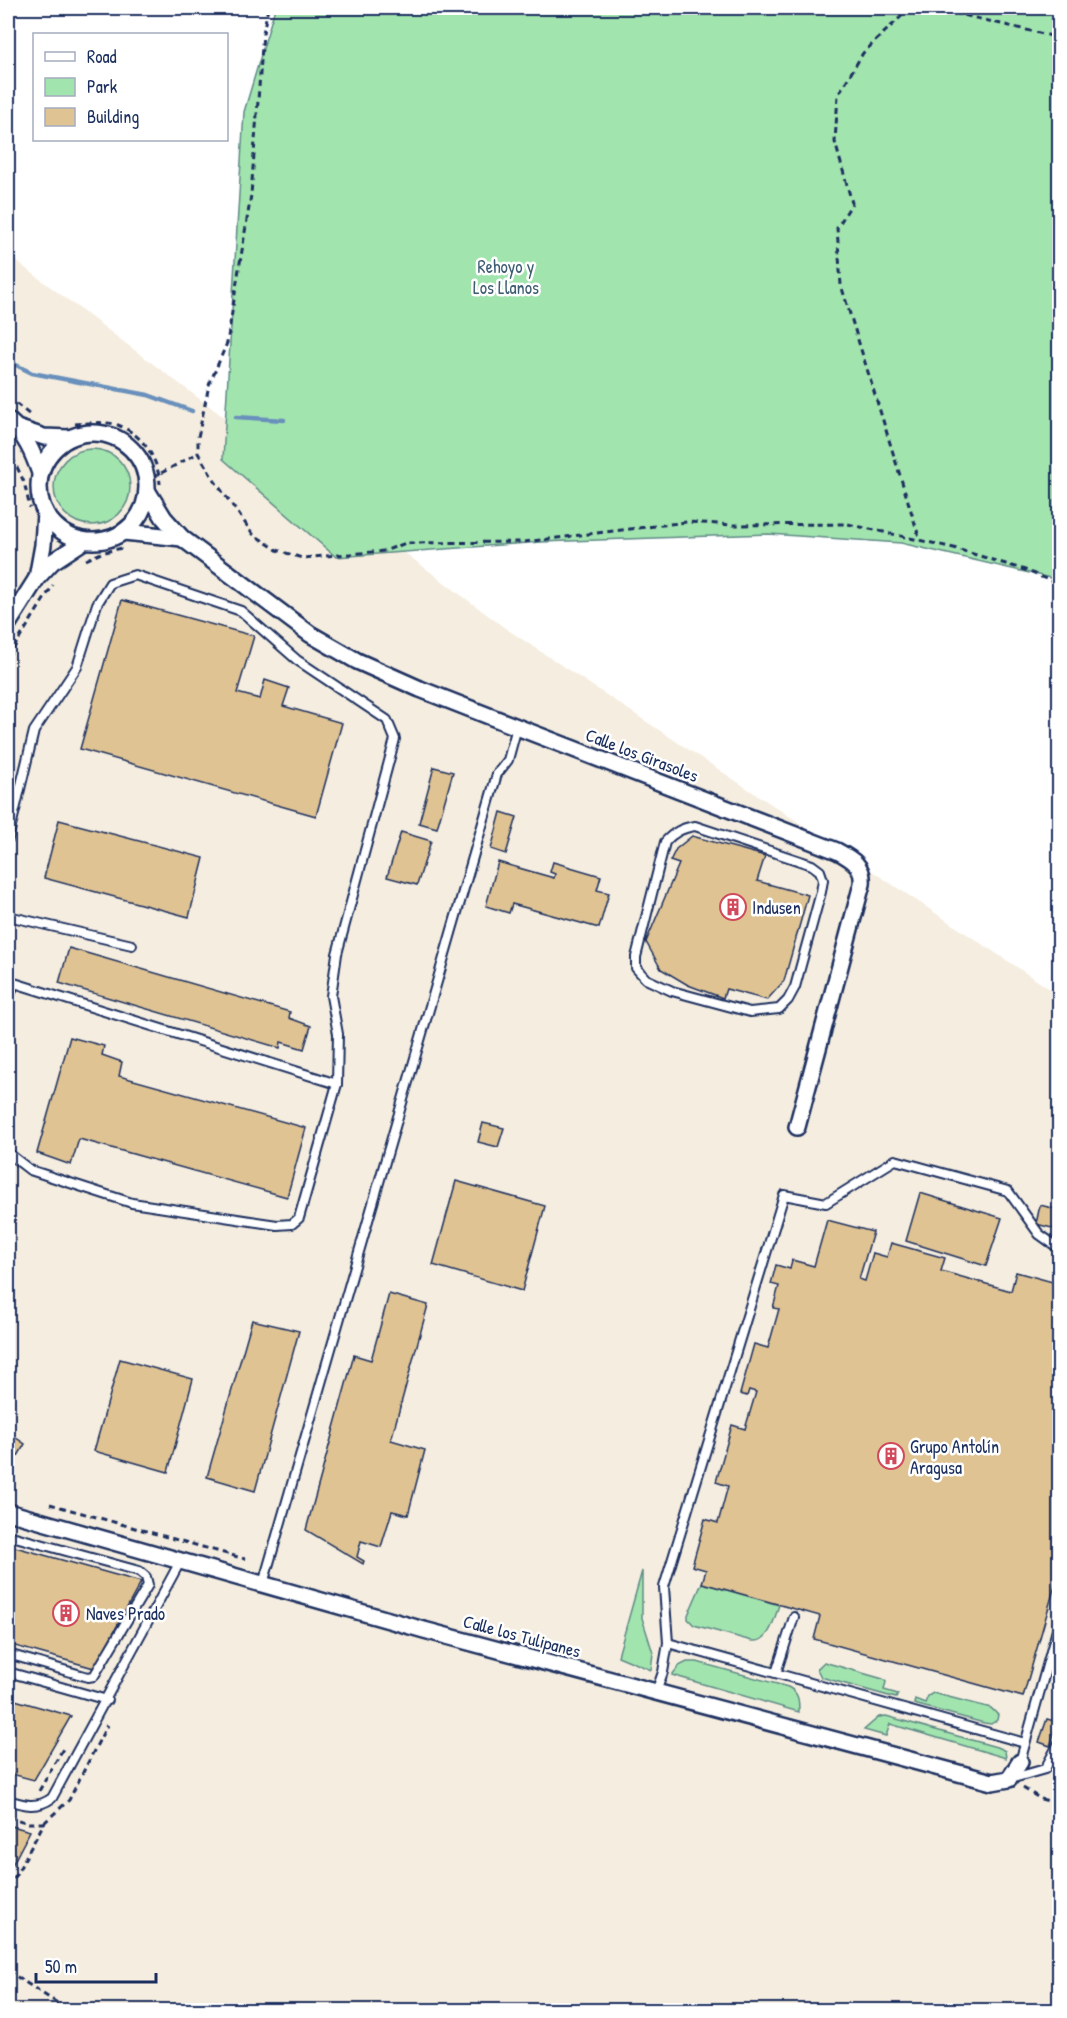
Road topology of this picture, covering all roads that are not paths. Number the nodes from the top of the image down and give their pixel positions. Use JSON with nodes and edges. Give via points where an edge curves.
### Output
{"nodes":[{"id":1,"x":12,"y":424,"type":"edge"},
{"id":2,"x":69,"y":431,"type":"junction"},
{"id":3,"x":40,"y":473,"type":"junction"},
{"id":4,"x":154,"y":484,"type":"junction"},
{"id":5,"x":45,"y":512,"type":"junction"},
{"id":6,"x":124,"y":532,"type":"junction"},
{"id":7,"x":182,"y":538,"type":"junction"},
{"id":8,"x":84,"y":541,"type":"junction"},
{"id":9,"x":37,"y":578,"type":"junction"},
{"id":10,"x":8,"y":624,"type":"edge"},
{"id":11,"x":517,"y":728,"type":"junction"},
{"id":12,"x":8,"y":839,"type":"edge"},
{"id":13,"x":813,"y":862,"type":"joint"},
{"id":14,"x":8,"y":916,"type":"edge"},
{"id":15,"x":132,"y":945,"type":"dead end"},
{"id":16,"x":11,"y":982,"type":"edge"},
{"id":17,"x":8,"y":1001,"type":"edge"},
{"id":18,"x":337,"y":1084,"type":"junction"},
{"id":19,"x":797,"y":1126,"type":"dead end"},
{"id":20,"x":8,"y":1153,"type":"edge"},
{"id":21,"x":1059,"y":1249,"type":"edge"},
{"id":22,"x":8,"y":1512,"type":"edge"},
{"id":23,"x":8,"y":1535,"type":"edge"},
{"id":24,"x":182,"y":1560,"type":"junction"},
{"id":25,"x":263,"y":1584,"type":"junction"},
{"id":26,"x":794,"y":1617,"type":"dead end"},
{"id":27,"x":1059,"y":1619,"type":"edge"},
{"id":28,"x":668,"y":1643,"type":"junction"},
{"id":29,"x":8,"y":1654,"type":"edge"},
{"id":30,"x":8,"y":1672,"type":"edge"},
{"id":31,"x":70,"y":1672,"type":"junction"},
{"id":32,"x":776,"y":1673,"type":"junction"},
{"id":33,"x":69,"y":1689,"type":"junction"},
{"id":34,"x":656,"y":1692,"type":"junction"},
{"id":35,"x":107,"y":1700,"type":"junction"},
{"id":36,"x":1059,"y":1741,"type":"edge"},
{"id":37,"x":1025,"y":1743,"type":"junction"},
{"id":38,"x":1020,"y":1762,"type":"joint"},
{"id":39,"x":1009,"y":1779,"type":"junction"},
{"id":40,"x":8,"y":1800,"type":"edge"}],
"edges":[{"from":1,"to":2,"type":"street","via":[[44,437]]},
{"from":1,"to":3,"type":"street","via":[[32,450]]},
{"from":2,"to":3,"type":"street"},
{"from":2,"to":4,"type":"street","via":[[120,438],[133,449]]},
{"from":3,"to":5,"type":"street","via":[[40,500]]},
{"from":4,"to":6,"type":"street","via":[[136,521]]},
{"from":4,"to":7,"type":"street","name":"Calle los Girasoles","via":[[164,518]]},
{"from":5,"to":8,"type":"street","via":[[55,526]]},
{"from":5,"to":9,"type":"street"},
{"from":6,"to":7,"type":"street"},
{"from":6,"to":8,"type":"street","via":[[112,538]]},
{"from":7,"to":11,"type":"street","name":"Calle los Girasoles","via":[[333,648]]},
{"from":8,"to":9,"type":"street","via":[[52,562]]},
{"from":9,"to":10,"type":"street"},
{"from":11,"to":19,"type":"street","name":"Calle los Girasoles","via":[[817,843],[856,862],[863,876],[862,884]]},
{"from":11,"to":25,"type":"lane","via":[[508,759],[497,774]]},
{"from":12,"to":18,"type":"lane","via":[[34,732],[77,667],[97,604],[110,583],[135,574],[241,611],[297,660],[387,720],[395,739],[337,954],[331,996],[338,1034]]},
{"from":13,"to":13,"type":"lane","via":[[823,880],[821,892],[795,987],[779,1009],[750,1012],[672,991],[646,979],[636,968],[665,842],[678,830],[695,826]]},
{"from":14,"to":15,"type":"lane"},
{"from":16,"to":17,"type":"lane"},
{"from":16,"to":18,"type":"lane"},
{"from":18,"to":20,"type":"lane","via":[[299,1218],[292,1224],[132,1203],[30,1170]]},
{"from":21,"to":28,"type":"lane","via":[[1039,1234],[1008,1191],[895,1160],[826,1203],[784,1195],[664,1587]]},
{"from":22,"to":24,"type":"street","name":"Calle los Tulipanes"},
{"from":23,"to":31,"type":"lane","via":[[139,1571],[146,1577],[148,1585],[97,1673],[88,1677]]},
{"from":24,"to":25,"type":"street","name":"Calle los Tulipanes"},
{"from":24,"to":35,"type":"lane"},
{"from":25,"to":34,"type":"street","name":"Calle los Tulipanes"},
{"from":26,"to":32,"type":"lane"},
{"from":27,"to":37,"type":"lane"},
{"from":28,"to":32,"type":"lane"},
{"from":28,"to":34,"type":"lane"},
{"from":29,"to":31,"type":"lane"},
{"from":30,"to":33,"type":"lane"},
{"from":31,"to":33,"type":"lane"},
{"from":32,"to":37,"type":"lane"},
{"from":33,"to":35,"type":"lane"},
{"from":34,"to":39,"type":"street","name":"Calle los Tulipanes","via":[[992,1782]]},
{"from":35,"to":40,"type":"lane","via":[[52,1798],[32,1806]]},
{"from":36,"to":39,"type":"lane","via":[[1045,1769]]},
{"from":37,"to":38,"type":"lane"},
{"from":38,"to":39,"type":"street"}]}
